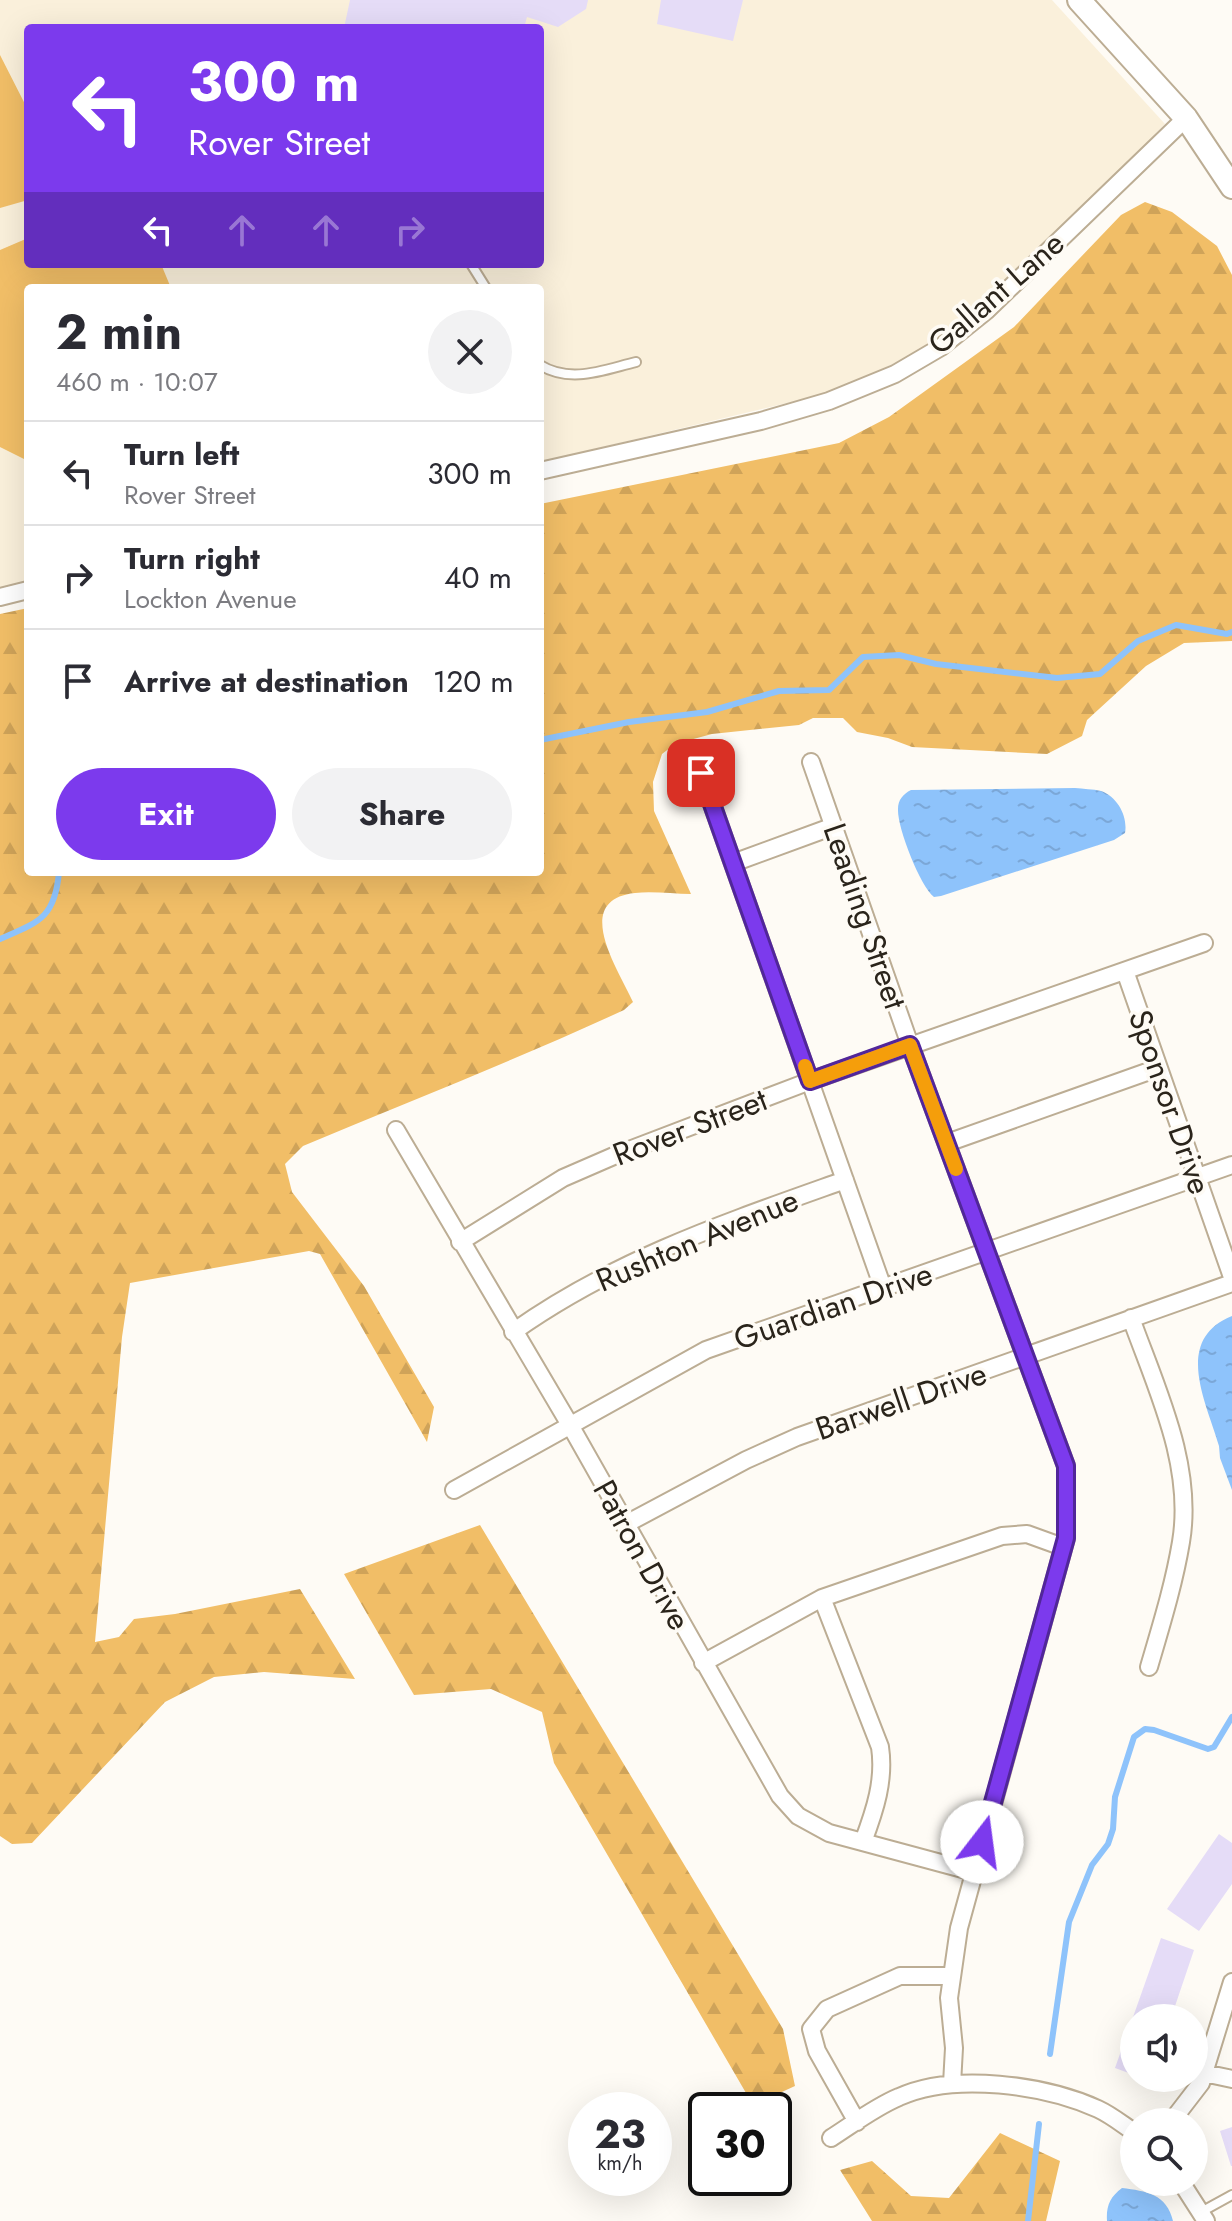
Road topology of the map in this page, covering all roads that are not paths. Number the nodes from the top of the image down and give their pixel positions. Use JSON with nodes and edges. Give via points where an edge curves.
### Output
{"nodes":[{"id":1,"x":1079,"y":0,"type":"edge"},
{"id":2,"x":1186,"y":118,"type":"junction"},
{"id":3,"x":1232,"y":187,"type":"edge"},
{"id":4,"x":636,"y":362,"type":"dead end"},
{"id":5,"x":544,"y":367,"type":"edge"},
{"id":6,"x":544,"y":470,"type":"edge"},
{"id":7,"x":24,"y":591,"type":"edge"},
{"id":8,"x":0,"y":597,"type":"edge"},
{"id":9,"x":811,"y":762,"type":"dead end"},
{"id":10,"x":701,"y":773,"type":"dead end"},
{"id":11,"x":834,"y":826,"type":"junction"},
{"id":12,"x":733,"y":863,"type":"junction"},
{"id":13,"x":1204,"y":943,"type":"dead end"},
{"id":14,"x":1125,"y":971,"type":"junction"},
{"id":15,"x":910,"y":1045,"type":"junction"},
{"id":16,"x":1158,"y":1068,"type":"junction"},
{"id":17,"x":810,"y":1081,"type":"junction"},
{"id":18,"x":396,"y":1130,"type":"dead end"},
{"id":19,"x":947,"y":1143,"type":"junction"},
{"id":20,"x":1232,"y":1165,"type":"edge"},
{"id":21,"x":1196,"y":1177,"type":"junction"},
{"id":22,"x":845,"y":1180,"type":"junction"},
{"id":23,"x":460,"y":1242,"type":"junction"},
{"id":24,"x":986,"y":1253,"type":"junction"},
{"id":25,"x":1232,"y":1280,"type":"edge"},
{"id":26,"x":883,"y":1288,"type":"junction"},
{"id":27,"x":1131,"y":1318,"type":"junction"},
{"id":28,"x":513,"y":1332,"type":"junction"},
{"id":29,"x":1025,"y":1357,"type":"junction"},
{"id":30,"x":570,"y":1425,"type":"junction"},
{"id":31,"x":454,"y":1490,"type":"dead end"},
{"id":32,"x":624,"y":1525,"type":"junction"},
{"id":33,"x":1063,"y":1547,"type":"junction"},
{"id":34,"x":822,"y":1598,"type":"junction"},
{"id":35,"x":703,"y":1663,"type":"junction"},
{"id":36,"x":1149,"y":1667,"type":"dead end"},
{"id":37,"x":863,"y":1842,"type":"junction"},
{"id":38,"x":974,"y":1872,"type":"junction"},
{"id":39,"x":952,"y":1976,"type":"junction"},
{"id":40,"x":1232,"y":1982,"type":"edge"},
{"id":41,"x":1208,"y":2060,"type":"edge"},
{"id":42,"x":1208,"y":2074,"type":"edge"},
{"id":43,"x":1232,"y":2079,"type":"edge"},
{"id":44,"x":952,"y":2084,"type":"junction"},
{"id":45,"x":1195,"y":2092,"type":"edge"},
{"id":46,"x":1182,"y":2108,"type":"edge"},
{"id":47,"x":857,"y":2122,"type":"junction"},
{"id":48,"x":1120,"y":2123,"type":"edge"},
{"id":49,"x":831,"y":2138,"type":"dead end"},
{"id":50,"x":1232,"y":2195,"type":"edge"},
{"id":51,"x":1190,"y":2196,"type":"edge"},
{"id":52,"x":1204,"y":2216,"type":"edge"}],
"edges":[{"from":1,"to":2,"type":"main road"},
{"from":2,"to":3,"type":"main road"},
{"from":2,"to":6,"type":"street","name":"Gallant Lane","via":[[986,311],[895,374],[761,421]]},
{"from":4,"to":5,"type":"lane","via":[[579,376]]},
{"from":7,"to":8,"type":"street"},
{"from":9,"to":11,"type":"street","name":"Leading Street"},
{"from":10,"to":12,"type":"street"},
{"from":11,"to":12,"type":"street"},
{"from":11,"to":15,"type":"street","name":"Leading Street"},
{"from":12,"to":17,"type":"street"},
{"from":13,"to":14,"type":"street","name":"Rover Street"},
{"from":14,"to":15,"type":"street","name":"Rover Street"},
{"from":14,"to":16,"type":"street","name":"Sponsor Drive"},
{"from":15,"to":17,"type":"street","name":"Rover Street"},
{"from":15,"to":19,"type":"street","name":"Leading Street"},
{"from":16,"to":19,"type":"street"},
{"from":16,"to":21,"type":"street","name":"Sponsor Drive"},
{"from":17,"to":22,"type":"street"},
{"from":17,"to":23,"type":"street","name":"Rover Street","via":[[563,1178]]},
{"from":18,"to":23,"type":"street","name":"Patron Drive"},
{"from":19,"to":24,"type":"street","name":"Leading Street"},
{"from":20,"to":21,"type":"street","name":"Guardian Drive"},
{"from":21,"to":24,"type":"street","name":"Guardian Drive"},
{"from":21,"to":25,"type":"street","name":"Sponsor Drive"},
{"from":22,"to":26,"type":"street"},
{"from":22,"to":28,"type":"street","name":"Rushton Avenue","via":[[686,1237],[612,1270]]},
{"from":23,"to":28,"type":"street","name":"Patron Drive"},
{"from":24,"to":26,"type":"street","name":"Guardian Drive"},
{"from":24,"to":29,"type":"street","name":"Leading Street"},
{"from":25,"to":27,"type":"street","name":"Barwell Drive"},
{"from":26,"to":30,"type":"street","name":"Guardian Drive","via":[[706,1350]]},
{"from":27,"to":29,"type":"street","name":"Barwell Drive"},
{"from":27,"to":36,"type":"street","via":[[1170,1425],[1183,1506],[1181,1541]]},
{"from":28,"to":30,"type":"street","name":"Patron Drive"},
{"from":29,"to":32,"type":"street","name":"Barwell Drive","via":[[797,1437]]},
{"from":29,"to":33,"type":"street","name":"Leading Street","via":[[1066,1466]]},
{"from":30,"to":31,"type":"street","name":"Guardian Drive"},
{"from":30,"to":32,"type":"street","name":"Patron Drive"},
{"from":32,"to":35,"type":"street","name":"Patron Drive"},
{"from":33,"to":34,"type":"street","via":[[1027,1534],[1002,1536]]},
{"from":33,"to":38,"type":"street","name":"Leading Street"},
{"from":34,"to":35,"type":"street"},
{"from":34,"to":37,"type":"street","via":[[880,1747],[880,1790]]},
{"from":35,"to":37,"type":"street","name":"Patron Drive","via":[[780,1796],[798,1816],[829,1833]]},
{"from":37,"to":38,"type":"street","name":"Patron Drive"},
{"from":38,"to":39,"type":"street","name":"Leading Street"},
{"from":39,"to":44,"type":"street","name":"Leading Street"},
{"from":39,"to":47,"type":"street","via":[[900,1976],[827,2009],[811,2029],[817,2051]]},
{"from":40,"to":41,"type":"street"},
{"from":42,"to":43,"type":"street"},
{"from":44,"to":47,"type":"street","via":[[899,2097]]},
{"from":44,"to":48,"type":"street","via":[[997,2084],[1069,2099]]},
{"from":45,"to":46,"type":"street"},
{"from":47,"to":49,"type":"street"},
{"from":50,"to":52,"type":"lane"},
{"from":51,"to":52,"type":"street"}]}
